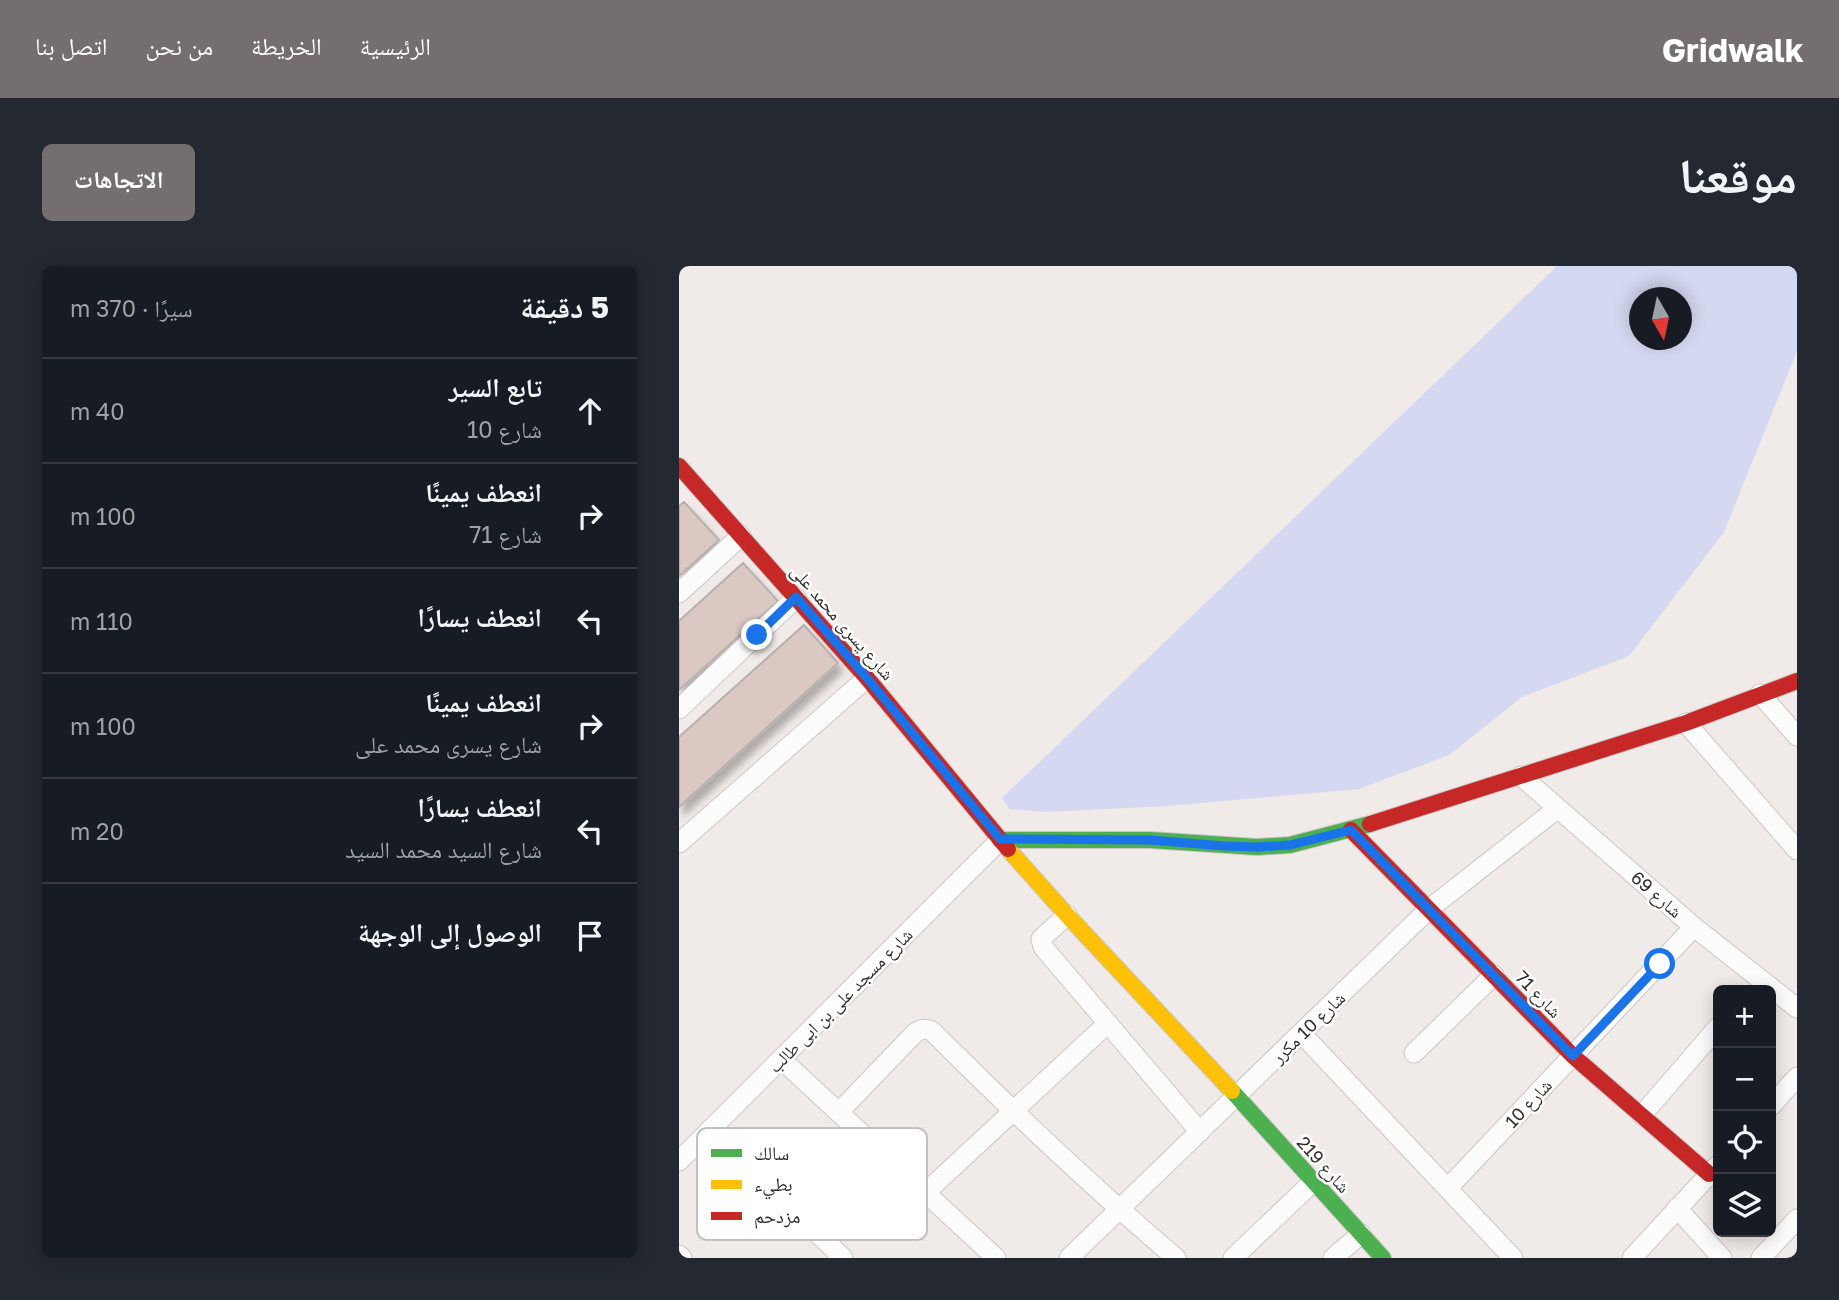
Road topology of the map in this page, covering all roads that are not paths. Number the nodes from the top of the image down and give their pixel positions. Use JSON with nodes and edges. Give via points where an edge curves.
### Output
{"nodes":[{"id":1,"x":680,"y":469,"type":"edge"},
{"id":2,"x":741,"y":536,"type":"junction"},
{"id":3,"x":679,"y":593,"type":"edge"},
{"id":4,"x":796,"y":597,"type":"junction"},
{"id":5,"x":867,"y":678,"type":"junction"},
{"id":6,"x":1797,"y":681,"type":"edge"},
{"id":7,"x":1759,"y":694,"type":"junction"},
{"id":8,"x":679,"y":709,"type":"edge"},
{"id":9,"x":1686,"y":723,"type":"junction"},
{"id":10,"x":1797,"y":736,"type":"edge"},
{"id":11,"x":1521,"y":776,"type":"junction"},
{"id":12,"x":1558,"y":808,"type":"junction"},
{"id":13,"x":1351,"y":830,"type":"junction"},
{"id":14,"x":1000,"y":839,"type":"junction"},
{"id":15,"x":679,"y":843,"type":"edge"},
{"id":16,"x":1797,"y":850,"type":"edge"},
{"id":17,"x":1429,"y":909,"type":"junction"},
{"id":18,"x":1067,"y":915,"type":"junction"},
{"id":19,"x":1694,"y":927,"type":"junction"},
{"id":20,"x":1494,"y":975,"type":"junction"},
{"id":21,"x":1756,"y":985,"type":"edge"},
{"id":22,"x":1776,"y":996,"type":"edge"},
{"id":23,"x":1797,"y":1008,"type":"edge"},
{"id":24,"x":1108,"y":1023,"type":"junction"},
{"id":25,"x":1301,"y":1033,"type":"junction"},
{"id":26,"x":1713,"y":1033,"type":"edge"},
{"id":27,"x":1414,"y":1053,"type":"dead end"},
{"id":28,"x":1573,"y":1056,"type":"junction"},
{"id":29,"x":781,"y":1059,"type":"junction"},
{"id":30,"x":1797,"y":1077,"type":"edge"},
{"id":31,"x":1237,"y":1096,"type":"junction"},
{"id":32,"x":1776,"y":1100,"type":"edge"},
{"id":33,"x":1012,"y":1111,"type":"junction"},
{"id":34,"x":839,"y":1112,"type":"junction"},
{"id":35,"x":1642,"y":1115,"type":"junction"},
{"id":36,"x":711,"y":1128,"type":"edge"},
{"id":37,"x":856,"y":1128,"type":"edge"},
{"id":38,"x":1200,"y":1132,"type":"junction"},
{"id":39,"x":697,"y":1142,"type":"edge"},
{"id":40,"x":679,"y":1161,"type":"edge"},
{"id":41,"x":1713,"y":1168,"type":"edge"},
{"id":42,"x":1713,"y":1170,"type":"edge"},
{"id":43,"x":1314,"y":1181,"type":"junction"},
{"id":44,"x":1448,"y":1188,"type":"junction"},
{"id":45,"x":927,"y":1191,"type":"edge"},
{"id":46,"x":927,"y":1195,"type":"edge"},
{"id":47,"x":1678,"y":1208,"type":"junction"},
{"id":48,"x":1120,"y":1210,"type":"junction"},
{"id":49,"x":1797,"y":1219,"type":"edge"},
{"id":50,"x":1361,"y":1234,"type":"junction"},
{"id":51,"x":824,"y":1240,"type":"edge"},
{"id":52,"x":1634,"y":1257,"type":"edge"},
{"id":53,"x":843,"y":1258,"type":"edge"},
{"id":54,"x":996,"y":1258,"type":"edge"},
{"id":55,"x":1069,"y":1258,"type":"edge"},
{"id":56,"x":1176,"y":1258,"type":"edge"},
{"id":57,"x":1233,"y":1258,"type":"edge"},
{"id":58,"x":1333,"y":1258,"type":"edge"},
{"id":59,"x":1383,"y":1258,"type":"edge"},
{"id":60,"x":1513,"y":1258,"type":"edge"},
{"id":61,"x":1722,"y":1258,"type":"edge"},
{"id":62,"x":1761,"y":1258,"type":"edge"}],
"edges":[{"from":1,"to":2,"type":"street","name":"شارع يسرى محمد على"},
{"from":2,"to":3,"type":"street"},
{"from":2,"to":4,"type":"street","name":"شارع يسرى محمد على"},
{"from":4,"to":5,"type":"street","name":"شارع يسرى محمد على"},
{"from":4,"to":8,"type":"street"},
{"from":5,"to":14,"type":"street","name":"شارع يسرى محمد على"},
{"from":5,"to":15,"type":"street"},
{"from":6,"to":7,"type":"street"},
{"from":7,"to":9,"type":"street"},
{"from":7,"to":10,"type":"street"},
{"from":9,"to":11,"type":"street"},
{"from":9,"to":16,"type":"street"},
{"from":11,"to":12,"type":"street","name":"شارع 69"},
{"from":11,"to":13,"type":"street"},
{"from":12,"to":17,"type":"street","name":"شارع 10 مكرر"},
{"from":12,"to":19,"type":"street","name":"شارع 69"},
{"from":13,"to":14,"type":"street","via":[[1290,845],[1257,847],[1150,840]]},
{"from":13,"to":17,"type":"street","name":"شارع 71"},
{"from":14,"to":18,"type":"street","name":"شارع يسرى محمد على"},
{"from":14,"to":29,"type":"street","name":"شارع مسجد على بن ابى طالب"},
{"from":17,"to":20,"type":"street","name":"شارع 71"},
{"from":17,"to":25,"type":"street","name":"شارع 10 مكرر"},
{"from":18,"to":24,"type":"street","via":[[1041,944]]},
{"from":18,"to":31,"type":"street","name":"شارع 219"},
{"from":19,"to":21,"type":"street","name":"شارع 69"},
{"from":19,"to":28,"type":"street","name":"شارع 10"},
{"from":20,"to":27,"type":"street"},
{"from":20,"to":28,"type":"street","name":"شارع 71"},
{"from":22,"to":23,"type":"street","name":"شارع 69"},
{"from":24,"to":33,"type":"street"},
{"from":24,"to":38,"type":"street"},
{"from":25,"to":31,"type":"street","name":"شارع 10 مكرر"},
{"from":25,"to":44,"type":"street"},
{"from":26,"to":35,"type":"street"},
{"from":28,"to":35,"type":"street","name":"شارع 71"},
{"from":28,"to":44,"type":"street","name":"شارع 10"},
{"from":29,"to":34,"type":"street"},
{"from":29,"to":36,"type":"street","name":"شارع مسجد على بن ابى طالب"},
{"from":30,"to":32,"type":"street"},
{"from":31,"to":38,"type":"street","name":"شارع 10 مكرر"},
{"from":31,"to":43,"type":"street","name":"شارع 219"},
{"from":33,"to":34,"type":"street","via":[[927,1029],[915,1033]]},
{"from":33,"to":45,"type":"street"},
{"from":33,"to":48,"type":"street"},
{"from":34,"to":37,"type":"street"},
{"from":35,"to":41,"type":"street","name":"شارع 71"},
{"from":38,"to":48,"type":"street","name":"شارع 10 مكرر"},
{"from":39,"to":40,"type":"street","name":"شارع مسجد على بن ابى طالب"},
{"from":42,"to":47,"type":"street"},
{"from":43,"to":50,"type":"street","name":"شارع 219"},
{"from":43,"to":57,"type":"street"},
{"from":44,"to":60,"type":"street"},
{"from":46,"to":54,"type":"street"},
{"from":47,"to":52,"type":"street"},
{"from":47,"to":61,"type":"street"},
{"from":48,"to":55,"type":"street","name":"شارع 10 مكرر"},
{"from":48,"to":56,"type":"street"},
{"from":49,"to":62,"type":"street"},
{"from":50,"to":58,"type":"street"},
{"from":50,"to":59,"type":"street","name":"شارع 219"},
{"from":51,"to":53,"type":"street"}]}
